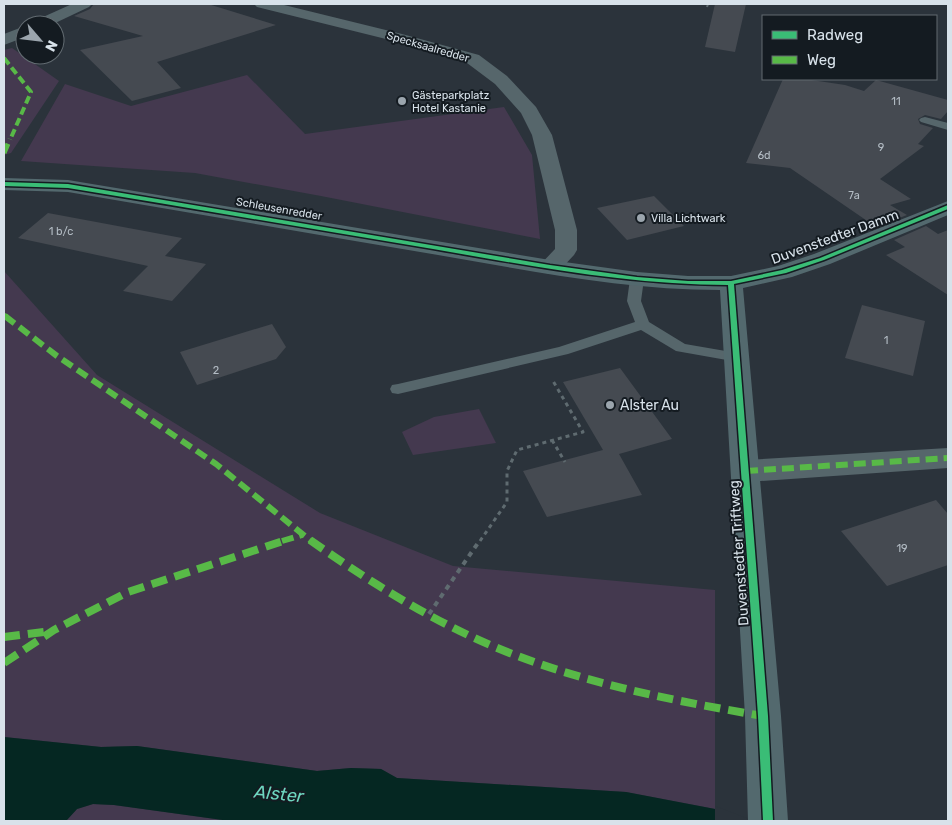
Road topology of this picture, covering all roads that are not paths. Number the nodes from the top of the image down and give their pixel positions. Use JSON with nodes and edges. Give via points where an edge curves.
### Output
{"nodes":[{"id":1,"x":84,"y":4,"type":"edge"},
{"id":2,"x":269,"y":4,"type":"edge"},
{"id":3,"x":60,"y":15,"type":"edge"},
{"id":4,"x":924,"y":120,"type":"dead end"},
{"id":5,"x":948,"y":127,"type":"edge"},
{"id":6,"x":4,"y":184,"type":"edge"},
{"id":7,"x":948,"y":207,"type":"edge"},
{"id":8,"x":550,"y":267,"type":"junction"},
{"id":9,"x":637,"y":279,"type":"junction"},
{"id":10,"x":731,"y":283,"type":"junction"},
{"id":11,"x":643,"y":324,"type":"junction"},
{"id":12,"x":738,"y":357,"type":"junction"},
{"id":13,"x":398,"y":389,"type":"dead end"},
{"id":14,"x":948,"y":458,"type":"edge"},
{"id":15,"x":746,"y":471,"type":"junction"},
{"id":16,"x":768,"y":821,"type":"edge"}],
"edges":[{"from":1,"to":3,"type":"street"},
{"from":2,"to":8,"type":"street","name":"Specksaalredder","via":[[473,59],[501,80],[528,111],[542,135],[566,230],[566,250]]},
{"from":4,"to":5,"type":"lane"},
{"from":6,"to":8,"type":"street","name":"Schleusenredder","via":[[68,186]]},
{"from":7,"to":10,"type":"street","name":"Duvenstedter Damm","via":[[822,259],[784,272]]},
{"from":8,"to":9,"type":"street","name":"Duvenstedter Damm"},
{"from":9,"to":10,"type":"street","name":"Duvenstedter Damm"},
{"from":9,"to":11,"type":"lane","via":[[634,301]]},
{"from":10,"to":12,"type":"street","name":"Duvenstedter Triftweg"},
{"from":11,"to":12,"type":"lane","via":[[681,348]]},
{"from":11,"to":13,"type":"lane","via":[[563,351]]},
{"from":12,"to":15,"type":"street","name":"Duvenstedter Triftweg"},
{"from":14,"to":15,"type":"street","name":"Duvenstedter Triftweg"},
{"from":15,"to":16,"type":"street","name":"Duvenstedter Triftweg"}]}
